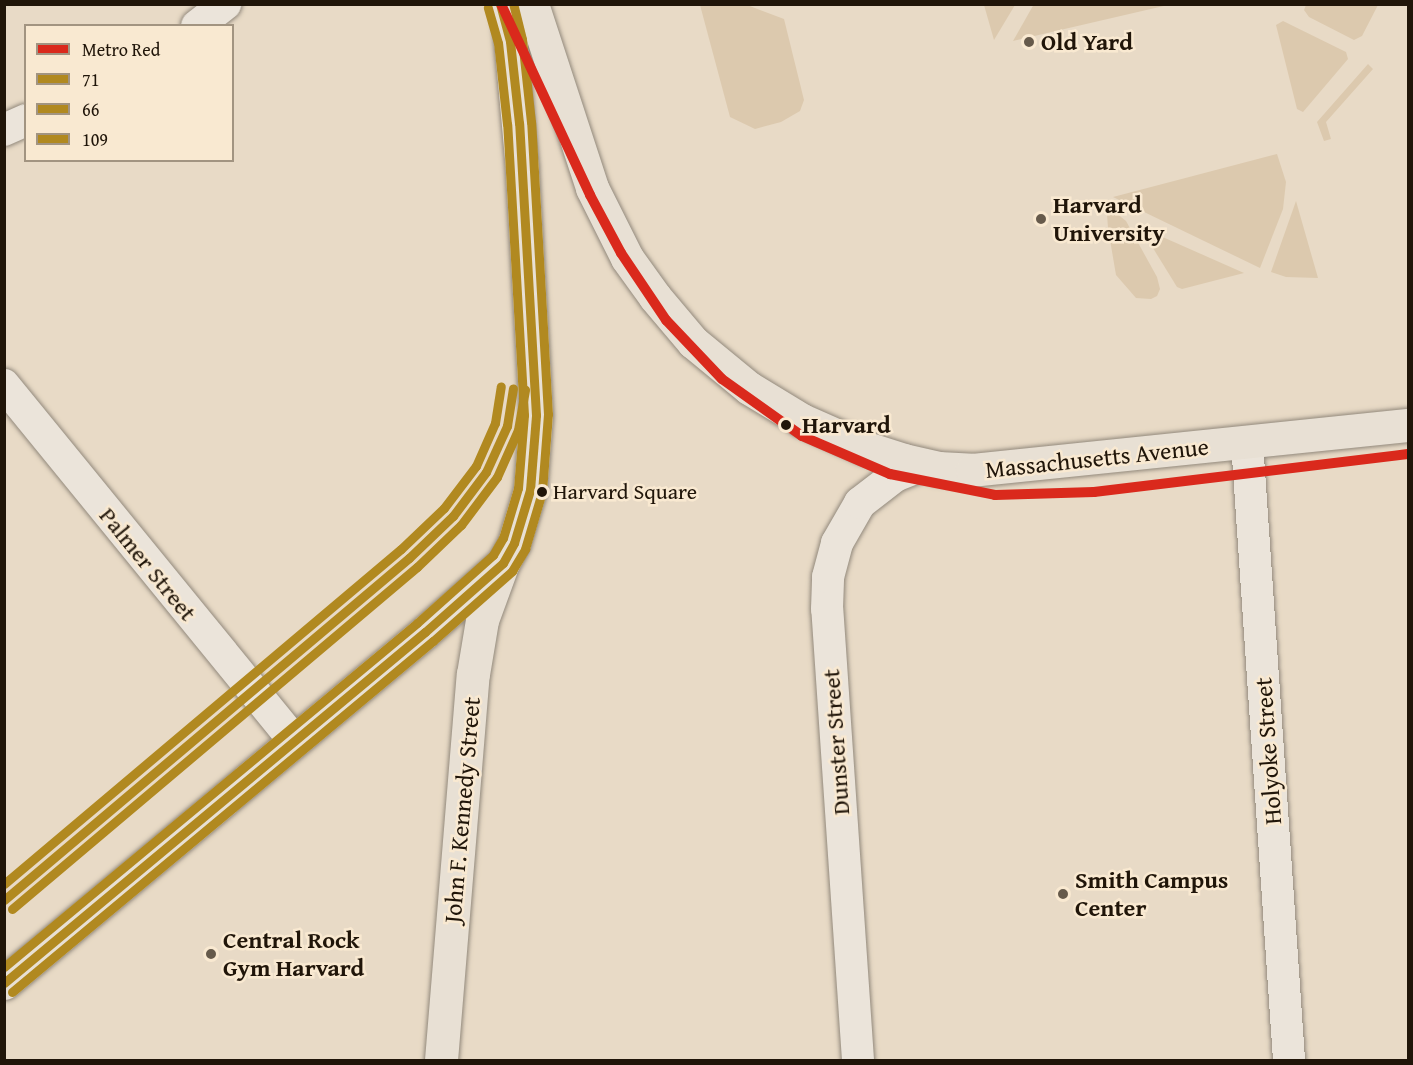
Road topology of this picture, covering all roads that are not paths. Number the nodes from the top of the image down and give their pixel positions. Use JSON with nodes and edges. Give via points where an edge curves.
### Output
{"nodes":[{"id":1,"x":225,"y":4,"type":"edge"},
{"id":2,"x":501,"y":4,"type":"edge"},
{"id":3,"x":507,"y":4,"type":"edge"},
{"id":4,"x":532,"y":4,"type":"edge"},
{"id":5,"x":200,"y":24,"type":"edge"},
{"id":6,"x":510,"y":41,"type":"junction"},
{"id":7,"x":24,"y":121,"type":"edge"},
{"id":8,"x":4,"y":130,"type":"edge"},
{"id":9,"x":4,"y":385,"type":"edge"},
{"id":10,"x":1408,"y":424,"type":"edge"},
{"id":11,"x":1247,"y":442,"type":"junction"},
{"id":12,"x":922,"y":465,"type":"junction"},
{"id":13,"x":503,"y":563,"type":"junction"},
{"id":14,"x":294,"y":741,"type":"junction"},
{"id":15,"x":4,"y":983,"type":"edge"},
{"id":16,"x":441,"y":1060,"type":"edge"},
{"id":17,"x":858,"y":1060,"type":"edge"},
{"id":18,"x":1289,"y":1060,"type":"edge"}],
"edges":[{"from":1,"to":5,"type":"street"},
{"from":2,"to":6,"type":"main road"},
{"from":3,"to":6,"type":"main road"},
{"from":4,"to":12,"type":"main road","name":"Massachusetts Avenue","via":[[596,200],[627,258],[672,318],[693,342],[773,405],[863,447]]},
{"from":6,"to":13,"type":"main road","name":"John F. Kennedy Street","via":[[525,208],[536,435],[524,516]]},
{"from":7,"to":8,"type":"street"},
{"from":9,"to":14,"type":"street","name":"Palmer Street"},
{"from":10,"to":11,"type":"main road","name":"Massachusetts Avenue"},
{"from":11,"to":12,"type":"main road","name":"Massachusetts Avenue","via":[[978,470]]},
{"from":11,"to":18,"type":"street","name":"Holyoke Street"},
{"from":12,"to":17,"type":"street","name":"Dunster Street","via":[[895,476],[860,503],[837,543],[828,577]]},
{"from":13,"to":14,"type":"main road"},
{"from":13,"to":16,"type":"main road","name":"John F. Kennedy Street","via":[[482,620],[473,674]]},
{"from":14,"to":15,"type":"main road"}]}
